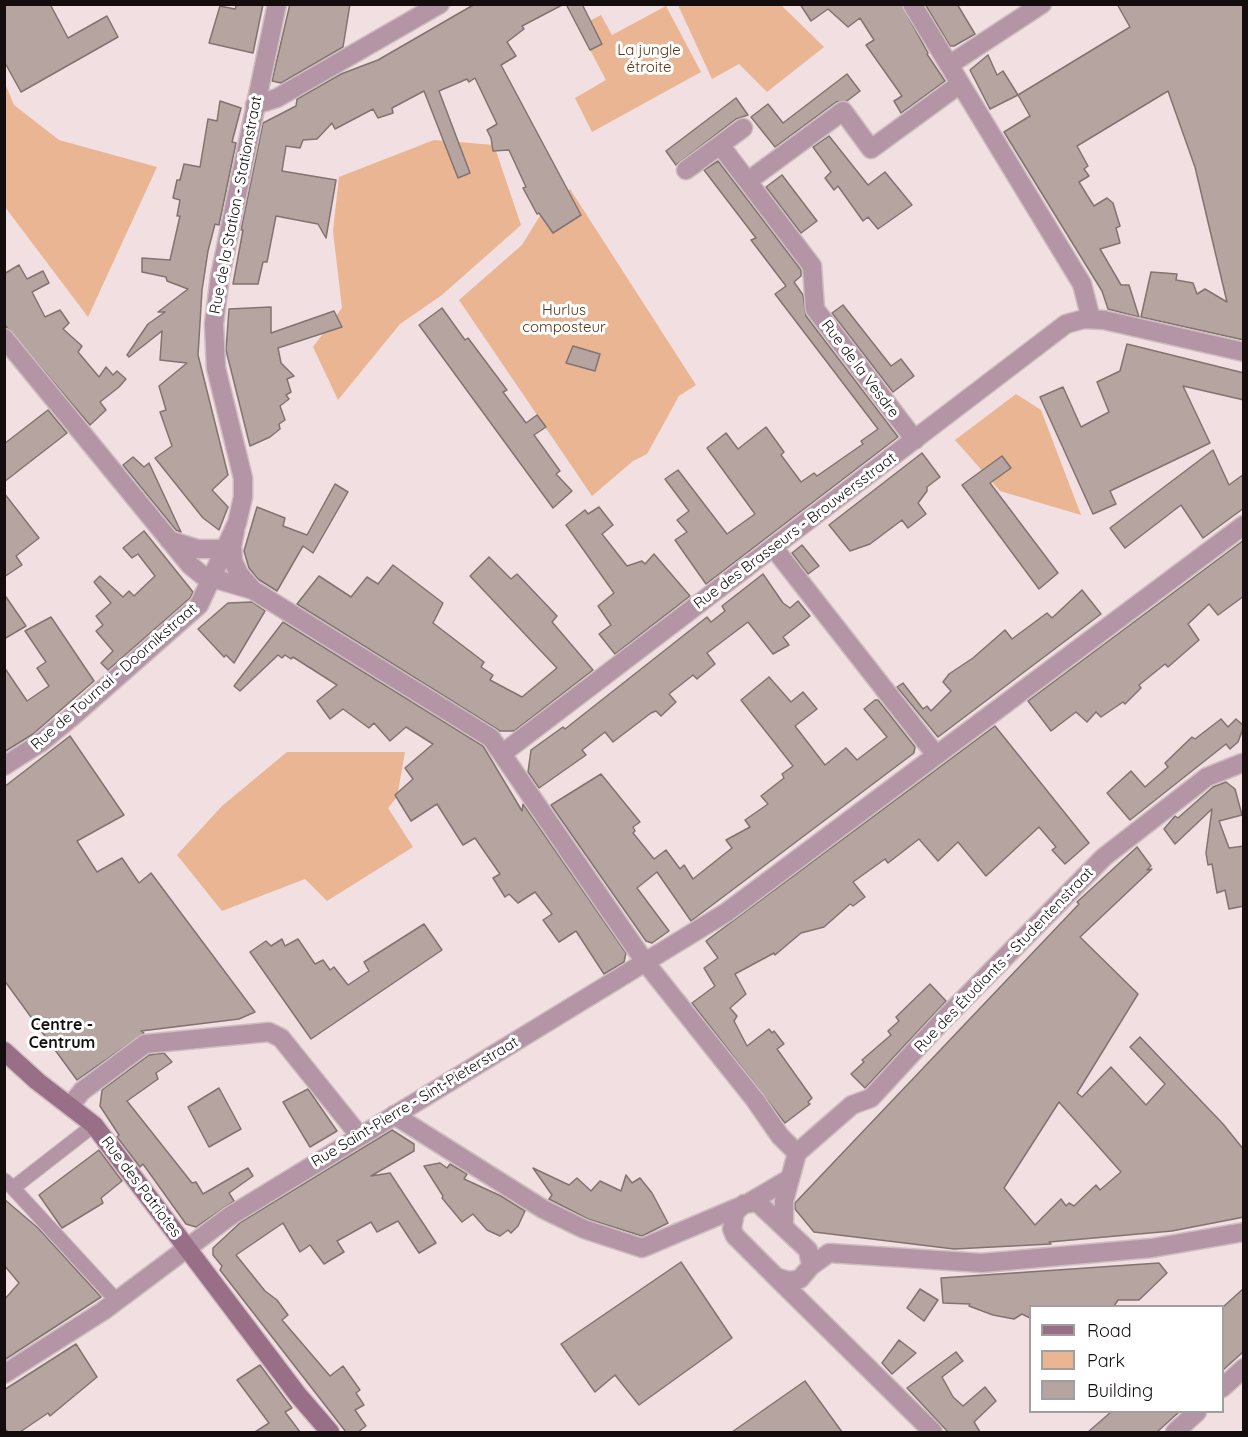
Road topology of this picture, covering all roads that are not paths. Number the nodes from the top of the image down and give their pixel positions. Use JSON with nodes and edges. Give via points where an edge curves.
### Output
{"nodes":[{"id":1,"x":277,"y":4,"type":"edge"},
{"id":2,"x":440,"y":4,"type":"edge"},
{"id":3,"x":912,"y":4,"type":"edge"},
{"id":4,"x":1042,"y":4,"type":"edge"},
{"id":5,"x":949,"y":65,"type":"junction"},
{"id":6,"x":960,"y":84,"type":"junction"},
{"id":7,"x":255,"y":105,"type":"junction"},
{"id":8,"x":743,"y":128,"type":"dead end"},
{"id":9,"x":720,"y":144,"type":"junction"},
{"id":10,"x":686,"y":170,"type":"dead end"},
{"id":11,"x":748,"y":181,"type":"junction"},
{"id":12,"x":1091,"y":319,"type":"junction"},
{"id":13,"x":4,"y":338,"type":"edge"},
{"id":14,"x":1244,"y":352,"type":"edge"},
{"id":15,"x":915,"y":440,"type":"junction"},
{"id":16,"x":237,"y":523,"type":"junction"},
{"id":17,"x":1244,"y":525,"type":"edge"},
{"id":18,"x":170,"y":540,"type":"junction"},
{"id":19,"x":773,"y":547,"type":"junction"},
{"id":20,"x":223,"y":549,"type":"junction"},
{"id":21,"x":213,"y":578,"type":"junction"},
{"id":22,"x":253,"y":590,"type":"junction"},
{"id":23,"x":503,"y":753,"type":"junction"},
{"id":24,"x":936,"y":755,"type":"junction"},
{"id":25,"x":4,"y":766,"type":"edge"},
{"id":26,"x":1243,"y":766,"type":"edge"},
{"id":27,"x":645,"y":962,"type":"junction"},
{"id":28,"x":4,"y":1051,"type":"edge"},
{"id":29,"x":70,"y":1106,"type":"junction"},
{"id":30,"x":394,"y":1116,"type":"junction"},
{"id":31,"x":94,"y":1125,"type":"junction"},
{"id":32,"x":359,"y":1135,"type":"junction"},
{"id":33,"x":797,"y":1153,"type":"junction"},
{"id":34,"x":789,"y":1179,"type":"junction"},
{"id":35,"x":9,"y":1184,"type":"edge"},
{"id":36,"x":745,"y":1204,"type":"junction"},
{"id":37,"x":699,"y":1225,"type":"junction"},
{"id":38,"x":784,"y":1225,"type":"junction"},
{"id":39,"x":1244,"y":1232,"type":"edge"},
{"id":40,"x":735,"y":1236,"type":"junction"},
{"id":41,"x":189,"y":1249,"type":"junction"},
{"id":42,"x":806,"y":1272,"type":"junction"},
{"id":43,"x":776,"y":1277,"type":"junction"},
{"id":44,"x":117,"y":1301,"type":"junction"},
{"id":45,"x":803,"y":1304,"type":"junction"},
{"id":46,"x":1244,"y":1368,"type":"edge"},
{"id":47,"x":4,"y":1374,"type":"edge"},
{"id":48,"x":1224,"y":1386,"type":"edge"},
{"id":49,"x":1196,"y":1413,"type":"edge"},
{"id":50,"x":330,"y":1432,"type":"edge"},
{"id":51,"x":933,"y":1432,"type":"edge"},
{"id":52,"x":1175,"y":1432,"type":"edge"}],
"edges":[{"from":1,"to":7,"type":"street","name":"Rue de la Station - Stationstraat"},
{"from":2,"to":7,"type":"street","via":[[277,98]]},
{"from":3,"to":5,"type":"street"},
{"from":4,"to":5,"type":"street"},
{"from":5,"to":6,"type":"street"},
{"from":6,"to":11,"type":"street","via":[[871,149],[843,111]]},
{"from":6,"to":12,"type":"street","via":[[1082,284]]},
{"from":7,"to":16,"type":"street","name":"Rue de la Station - Stationstraat","via":[[214,324],[216,368],[243,478]]},
{"from":8,"to":9,"type":"street"},
{"from":9,"to":10,"type":"street"},
{"from":9,"to":11,"type":"street","name":"Rue de la Vesdre"},
{"from":11,"to":15,"type":"street","name":"Rue de la Vesdre","via":[[812,266],[815,309]]},
{"from":12,"to":14,"type":"street"},
{"from":12,"to":15,"type":"street","name":"Rue des Brasseurs - Brouwersstraat","via":[[1059,328]]},
{"from":13,"to":18,"type":"street"},
{"from":15,"to":19,"type":"street","name":"Rue des Brasseurs - Brouwersstraat"},
{"from":16,"to":20,"type":"street","name":"Rue de la Station - Stationstraat"},
{"from":16,"to":22,"type":"street","via":[[233,561]]},
{"from":17,"to":24,"type":"street","name":"Rue Saint-Pierre - Sint-Pieterstraat"},
{"from":18,"to":20,"type":"street","via":[[198,549]]},
{"from":18,"to":21,"type":"street","via":[[195,570]]},
{"from":19,"to":23,"type":"street","name":"Rue des Brasseurs - Brouwersstraat"},
{"from":19,"to":24,"type":"street"},
{"from":20,"to":21,"type":"street","name":"Rue de la Station - Stationstraat"},
{"from":21,"to":22,"type":"street"},
{"from":21,"to":25,"type":"street","name":"Rue de Tournai - Doornikstraat","via":[[199,605],[73,716]]},
{"from":22,"to":23,"type":"street","via":[[476,728]]},
{"from":23,"to":27,"type":"street"},
{"from":24,"to":27,"type":"street","name":"Rue Saint-Pierre - Sint-Pieterstraat","via":[[744,900]]},
{"from":26,"to":33,"type":"street","name":"Rue des Étudiants - Studentenstraat","via":[[1207,777],[1104,857],[871,1098],[852,1105]]},
{"from":27,"to":30,"type":"street","name":"Rue Saint-Pierre - Sint-Pieterstraat"},
{"from":27,"to":33,"type":"street"},
{"from":28,"to":29,"type":"main road","name":"Rue des Patriotes"},
{"from":29,"to":31,"type":"main road","name":"Rue des Patriotes"},
{"from":29,"to":32,"type":"street","via":[[82,1091],[145,1044],[262,1032],[277,1035]]},
{"from":30,"to":32,"type":"street","name":"Rue Saint-Pierre - Sint-Pieterstraat"},
{"from":30,"to":37,"type":"street","via":[[485,1174],[584,1228],[642,1248]]},
{"from":31,"to":35,"type":"street"},
{"from":31,"to":41,"type":"main road","name":"Rue des Patriotes"},
{"from":32,"to":41,"type":"street","name":"Rue Saint-Pierre - Sint-Pieterstraat","via":[[230,1216]]},
{"from":33,"to":34,"type":"street"},
{"from":34,"to":36,"type":"street"},
{"from":34,"to":38,"type":"street"},
{"from":35,"to":44,"type":"street"},
{"from":36,"to":37,"type":"street"},
{"from":36,"to":38,"type":"street","via":[[762,1204]]},
{"from":36,"to":40,"type":"street","via":[[732,1220]]},
{"from":37,"to":40,"type":"street"},
{"from":38,"to":42,"type":"street","via":[[808,1250]]},
{"from":39,"to":42,"type":"street","via":[[1152,1248],[982,1263],[829,1253]]},
{"from":40,"to":43,"type":"street"},
{"from":41,"to":44,"type":"street","name":"Rue Saint-Pierre - Sint-Pieterstraat"},
{"from":41,"to":50,"type":"main road","name":"Rue des Patriotes"},
{"from":42,"to":43,"type":"street","via":[[789,1281]]},
{"from":42,"to":45,"type":"street"},
{"from":43,"to":45,"type":"street"},
{"from":44,"to":47,"type":"street","name":"Rue Saint-Pierre - Sint-Pieterstraat"},
{"from":45,"to":51,"type":"street"},
{"from":46,"to":48,"type":"street"},
{"from":49,"to":52,"type":"street"}]}
